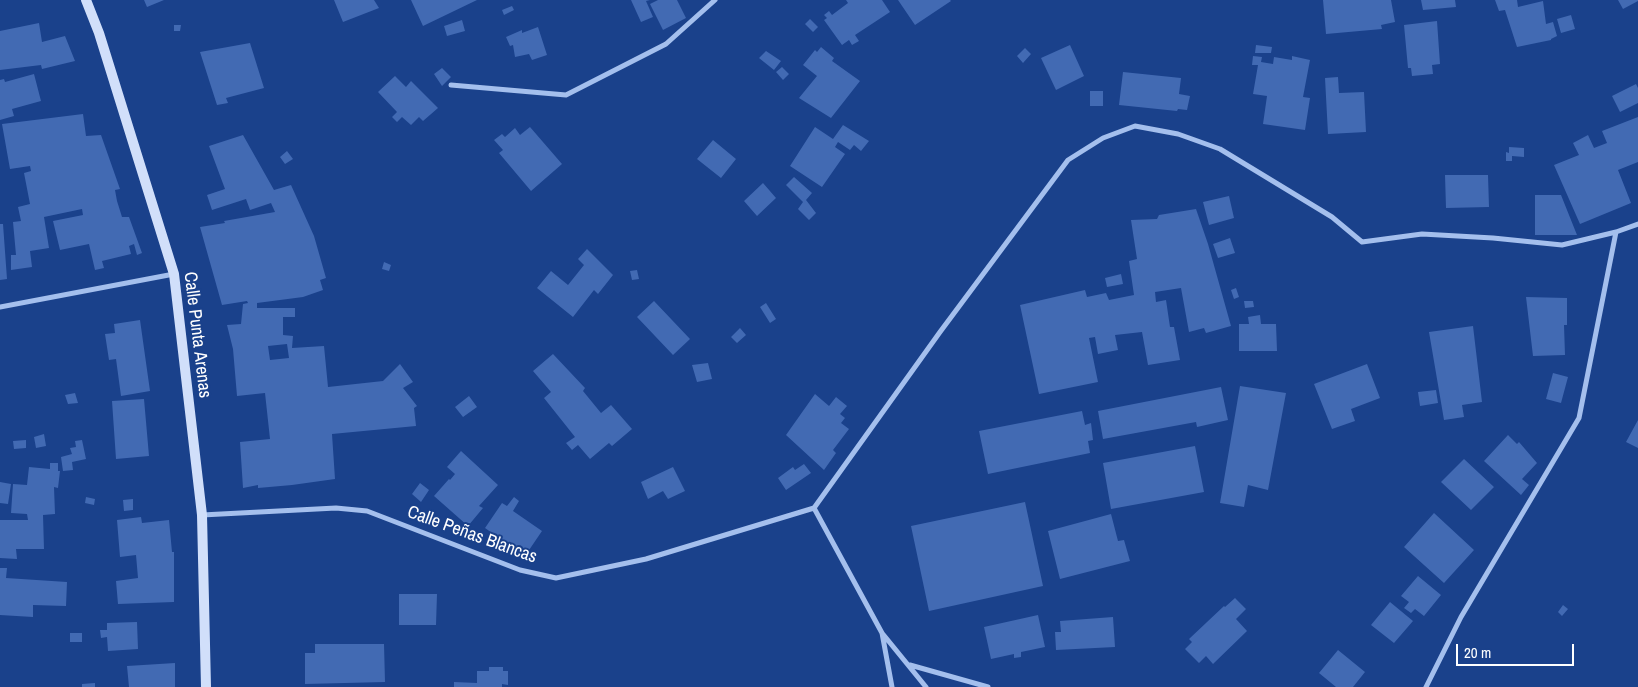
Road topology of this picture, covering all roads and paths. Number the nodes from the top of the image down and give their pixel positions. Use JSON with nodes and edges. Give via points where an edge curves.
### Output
{"nodes":[{"id":1,"x":86,"y":0,"type":"edge"},
{"id":2,"x":715,"y":0,"type":"edge"},
{"id":3,"x":451,"y":85,"type":"dead end"},
{"id":4,"x":1638,"y":224,"type":"edge"},
{"id":5,"x":1616,"y":232,"type":"junction"},
{"id":6,"x":174,"y":274,"type":"junction"},
{"id":7,"x":0,"y":307,"type":"edge"},
{"id":8,"x":814,"y":508,"type":"junction"},
{"id":9,"x":202,"y":515,"type":"junction"},
{"id":10,"x":882,"y":633,"type":"junction"},
{"id":11,"x":910,"y":665,"type":"junction"},
{"id":12,"x":206,"y":687,"type":"edge"},
{"id":13,"x":892,"y":687,"type":"edge"},
{"id":14,"x":926,"y":687,"type":"edge"},
{"id":15,"x":988,"y":687,"type":"edge"},
{"id":16,"x":1426,"y":687,"type":"edge"}],
"edges":[{"from":1,"to":6,"type":"street","name":"Calle Punta Arenas"},
{"from":2,"to":3,"type":"street","via":[[666,44],[566,95]]},
{"from":4,"to":5,"type":"street"},
{"from":5,"to":8,"type":"street","via":[[1562,245],[1422,234],[1362,242],[1332,218],[1220,149],[1178,134],[1136,126],[1103,138],[1068,160]]},
{"from":5,"to":16,"type":"street","via":[[1580,418],[1461,617]]},
{"from":6,"to":7,"type":"street"},
{"from":6,"to":9,"type":"street","name":"Calle Punta Arenas"},
{"from":8,"to":9,"type":"street","name":"Calle Peñas Blancas","via":[[646,559],[556,578],[520,570],[368,511],[336,508]]},
{"from":8,"to":10,"type":"street"},
{"from":9,"to":12,"type":"street","name":"Calle Punta Arenas"},
{"from":10,"to":11,"type":"street"},
{"from":10,"to":13,"type":"street"},
{"from":11,"to":14,"type":"street"},
{"from":11,"to":15,"type":"street"}]}
